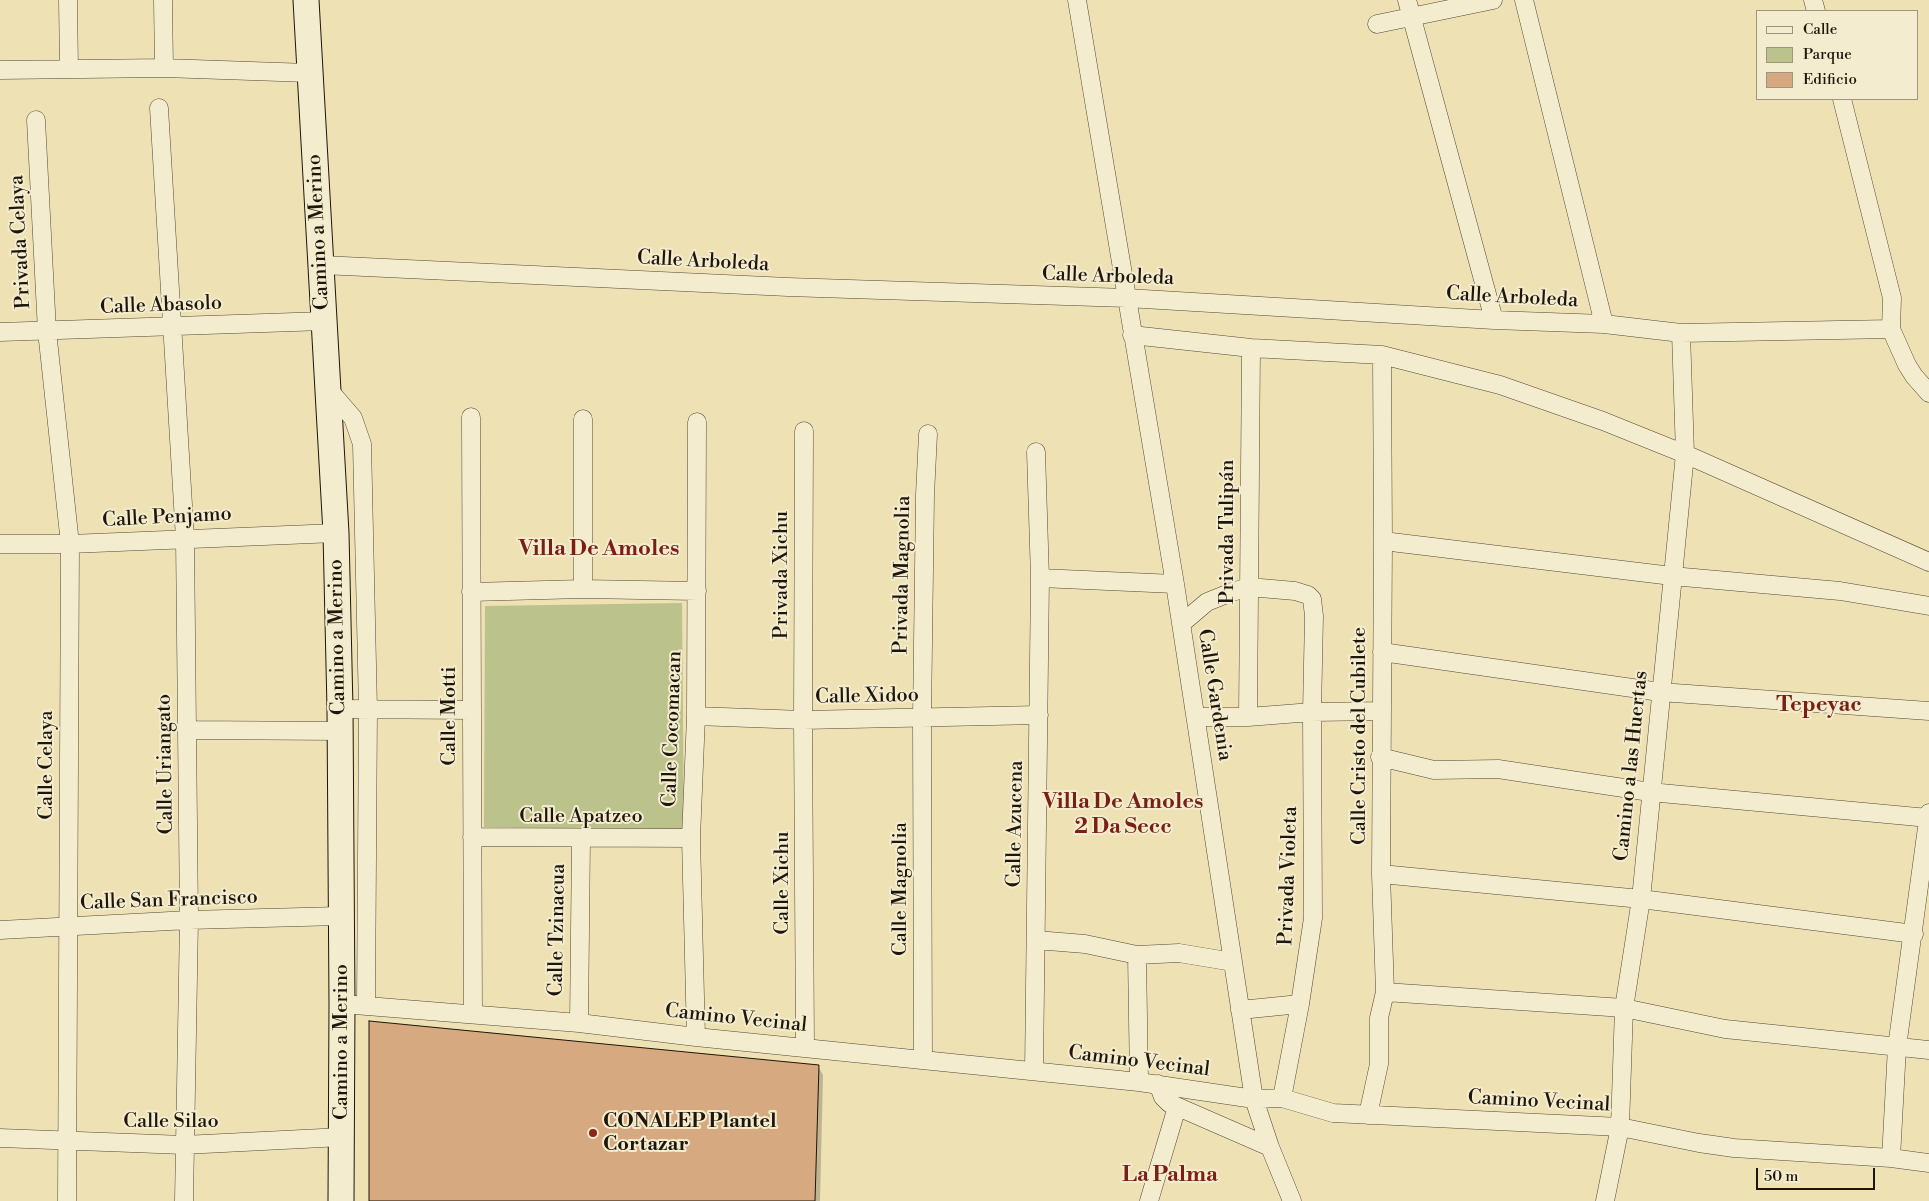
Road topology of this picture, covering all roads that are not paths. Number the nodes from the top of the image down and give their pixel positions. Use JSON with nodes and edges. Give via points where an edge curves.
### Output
{"nodes":[{"id":1,"x":68,"y":0,"type":"edge"},
{"id":2,"x":163,"y":0,"type":"edge"},
{"id":3,"x":306,"y":0,"type":"edge"},
{"id":4,"x":1077,"y":0,"type":"edge"},
{"id":5,"x":1493,"y":0,"type":"edge"},
{"id":6,"x":1524,"y":0,"type":"edge"},
{"id":7,"x":1409,"y":8,"type":"edge"},
{"id":8,"x":1377,"y":24,"type":"dead end"},
{"id":9,"x":164,"y":68,"type":"junction"},
{"id":10,"x":69,"y":69,"type":"junction"},
{"id":11,"x":0,"y":70,"type":"edge"},
{"id":12,"x":309,"y":73,"type":"junction"},
{"id":13,"x":1842,"y":100,"type":"edge"},
{"id":14,"x":159,"y":108,"type":"dead end"},
{"id":15,"x":36,"y":120,"type":"dead end"},
{"id":16,"x":322,"y":265,"type":"junction"},
{"id":17,"x":1127,"y":298,"type":"junction"},
{"id":18,"x":1494,"y":320,"type":"junction"},
{"id":19,"x":324,"y":321,"type":"junction"},
{"id":20,"x":1604,"y":324,"type":"junction"},
{"id":21,"x":171,"y":327,"type":"junction"},
{"id":22,"x":1891,"y":329,"type":"junction"},
{"id":23,"x":47,"y":331,"type":"junction"},
{"id":24,"x":0,"y":332,"type":"edge"},
{"id":25,"x":1681,"y":333,"type":"junction"},
{"id":26,"x":1132,"y":335,"type":"junction"},
{"id":27,"x":1251,"y":348,"type":"junction"},
{"id":28,"x":1382,"y":355,"type":"junction"},
{"id":29,"x":328,"y":389,"type":"junction"},
{"id":30,"x":1929,"y":393,"type":"edge"},
{"id":31,"x":471,"y":417,"type":"dead end"},
{"id":32,"x":583,"y":419,"type":"dead end"},
{"id":33,"x":697,"y":422,"type":"dead end"},
{"id":34,"x":804,"y":432,"type":"dead end"},
{"id":35,"x":928,"y":434,"type":"dead end"},
{"id":36,"x":1036,"y":452,"type":"dead end"},
{"id":37,"x":1685,"y":454,"type":"junction"},
{"id":38,"x":336,"y":533,"type":"junction"},
{"id":39,"x":185,"y":538,"type":"junction"},
{"id":40,"x":1383,"y":541,"type":"junction"},
{"id":41,"x":0,"y":544,"type":"edge"},
{"id":42,"x":70,"y":544,"type":"junction"},
{"id":43,"x":1929,"y":562,"type":"edge"},
{"id":44,"x":1672,"y":576,"type":"junction"},
{"id":45,"x":1040,"y":578,"type":"junction"},
{"id":46,"x":1175,"y":584,"type":"junction"},
{"id":47,"x":1249,"y":587,"type":"junction"},
{"id":48,"x":583,"y":589,"type":"junction"},
{"id":49,"x":697,"y":591,"type":"junction"},
{"id":50,"x":472,"y":592,"type":"junction"},
{"id":51,"x":1929,"y":606,"type":"edge"},
{"id":52,"x":1181,"y":624,"type":"junction"},
{"id":53,"x":1382,"y":652,"type":"junction"},
{"id":54,"x":1660,"y":692,"type":"junction"},
{"id":55,"x":368,"y":709,"type":"junction"},
{"id":56,"x":472,"y":710,"type":"junction"},
{"id":57,"x":1929,"y":710,"type":"edge"},
{"id":58,"x":1312,"y":712,"type":"junction"},
{"id":59,"x":1382,"y":712,"type":"junction"},
{"id":60,"x":1039,"y":715,"type":"junction"},
{"id":61,"x":696,"y":716,"type":"junction"},
{"id":62,"x":1196,"y":717,"type":"junction"},
{"id":63,"x":1248,"y":717,"type":"junction"},
{"id":64,"x":922,"y":718,"type":"junction"},
{"id":65,"x":340,"y":720,"type":"junction"},
{"id":66,"x":803,"y":720,"type":"junction"},
{"id":67,"x":187,"y":730,"type":"junction"},
{"id":68,"x":1380,"y":757,"type":"junction"},
{"id":69,"x":1650,"y":792,"type":"junction"},
{"id":70,"x":1929,"y":816,"type":"edge"},
{"id":71,"x":472,"y":837,"type":"junction"},
{"id":72,"x":691,"y":838,"type":"junction"},
{"id":73,"x":581,"y":839,"type":"junction"},
{"id":74,"x":1381,"y":874,"type":"junction"},
{"id":75,"x":1641,"y":899,"type":"junction"},
{"id":76,"x":340,"y":916,"type":"junction"},
{"id":77,"x":189,"y":920,"type":"junction"},
{"id":78,"x":67,"y":926,"type":"junction"},
{"id":79,"x":0,"y":930,"type":"edge"},
{"id":80,"x":1914,"y":934,"type":"junction"},
{"id":81,"x":1036,"y":940,"type":"junction"},
{"id":82,"x":1137,"y":955,"type":"junction"},
{"id":83,"x":1232,"y":962,"type":"junction"},
{"id":84,"x":1385,"y":992,"type":"junction"},
{"id":85,"x":1300,"y":1004,"type":"junction"},
{"id":86,"x":354,"y":1005,"type":"junction"},
{"id":87,"x":1624,"y":1008,"type":"junction"},
{"id":88,"x":1240,"y":1010,"type":"junction"},
{"id":89,"x":473,"y":1014,"type":"junction"},
{"id":90,"x":579,"y":1023,"type":"junction"},
{"id":91,"x":696,"y":1037,"type":"junction"},
{"id":92,"x":805,"y":1047,"type":"junction"},
{"id":93,"x":1897,"y":1048,"type":"junction"},
{"id":94,"x":1929,"y":1050,"type":"edge"},
{"id":95,"x":923,"y":1060,"type":"junction"},
{"id":96,"x":1034,"y":1071,"type":"junction"},
{"id":97,"x":1139,"y":1082,"type":"junction"},
{"id":98,"x":1158,"y":1084,"type":"junction"},
{"id":99,"x":1282,"y":1098,"type":"junction"},
{"id":100,"x":1254,"y":1099,"type":"junction"},
{"id":101,"x":1178,"y":1108,"type":"junction"},
{"id":102,"x":1368,"y":1115,"type":"junction"},
{"id":103,"x":1620,"y":1127,"type":"junction"},
{"id":104,"x":342,"y":1137,"type":"junction"},
{"id":105,"x":0,"y":1138,"type":"edge"},
{"id":106,"x":68,"y":1142,"type":"junction"},
{"id":107,"x":184,"y":1145,"type":"junction"},
{"id":108,"x":1270,"y":1146,"type":"junction"},
{"id":109,"x":1891,"y":1158,"type":"junction"},
{"id":110,"x":1929,"y":1163,"type":"edge"},
{"id":111,"x":1611,"y":1200,"type":"edge"},
{"id":112,"x":67,"y":1201,"type":"edge"},
{"id":113,"x":184,"y":1201,"type":"edge"},
{"id":114,"x":341,"y":1201,"type":"edge"},
{"id":115,"x":1150,"y":1201,"type":"edge"},
{"id":116,"x":1292,"y":1201,"type":"edge"}],
"edges":[{"from":1,"to":10,"type":"street"},
{"from":2,"to":9,"type":"street"},
{"from":3,"to":12,"type":"street","name":"Camino a Merino"},
{"from":4,"to":17,"type":"street","name":"Calle Gardenia"},
{"from":5,"to":7,"type":"street"},
{"from":6,"to":20,"type":"street"},
{"from":7,"to":8,"type":"street"},
{"from":7,"to":18,"type":"street"},
{"from":9,"to":10,"type":"street"},
{"from":9,"to":12,"type":"street"},
{"from":10,"to":11,"type":"street"},
{"from":12,"to":16,"type":"street","name":"Camino a Merino"},
{"from":13,"to":22,"type":"street","via":[[1892,298]]},
{"from":14,"to":21,"type":"street","name":"Calle Uriangato"},
{"from":15,"to":23,"type":"street","name":"Privada Celaya"},
{"from":16,"to":17,"type":"street","name":"Calle Arboleda","via":[[788,288]]},
{"from":16,"to":19,"type":"street","name":"Camino a Merino"},
{"from":17,"to":18,"type":"street","name":"Calle Arboleda"},
{"from":17,"to":26,"type":"street","name":"Calle Gardenia"},
{"from":18,"to":20,"type":"street","name":"Calle Arboleda"},
{"from":19,"to":21,"type":"street","name":"Calle Abasolo"},
{"from":19,"to":29,"type":"street","name":"Camino a Merino"},
{"from":20,"to":25,"type":"street","name":"Calle Arboleda"},
{"from":21,"to":23,"type":"street","name":"Calle Abasolo"},
{"from":21,"to":39,"type":"street","name":"Calle Uriangato"},
{"from":22,"to":25,"type":"street","name":"Calle Arboleda"},
{"from":22,"to":30,"type":"street","via":[[1906,365]]},
{"from":23,"to":24,"type":"street","name":"Calle Abasolo"},
{"from":23,"to":42,"type":"street","name":"Calle Celaya"},
{"from":25,"to":37,"type":"street","name":"Camino a las Huertas"},
{"from":26,"to":27,"type":"street"},
{"from":26,"to":46,"type":"street","name":"Calle Gardenia"},
{"from":27,"to":28,"type":"street"},
{"from":27,"to":47,"type":"street","name":"Privada Tulipán"},
{"from":28,"to":37,"type":"street","via":[[1508,387]]},
{"from":28,"to":40,"type":"street","name":"Calle Cristo del Cubilete"},
{"from":29,"to":38,"type":"street","name":"Camino a Merino"},
{"from":29,"to":55,"type":"street","via":[[353,418],[362,444]]},
{"from":31,"to":50,"type":"street","name":"Calle Motti"},
{"from":32,"to":48,"type":"street"},
{"from":33,"to":49,"type":"street","name":"Calle Cocomacan"},
{"from":34,"to":66,"type":"street","name":"Privada Xichu"},
{"from":35,"to":64,"type":"street","name":"Privada Magnolia"},
{"from":36,"to":45,"type":"street","name":"Calle Azucena"},
{"from":37,"to":43,"type":"street"},
{"from":37,"to":44,"type":"street","name":"Camino a las Huertas"},
{"from":38,"to":39,"type":"street","name":"Calle Penjamo"},
{"from":38,"to":65,"type":"street","name":"Camino a Merino"},
{"from":39,"to":42,"type":"street","name":"Calle Penjamo"},
{"from":39,"to":67,"type":"street","name":"Calle Uriangato"},
{"from":40,"to":44,"type":"street"},
{"from":40,"to":53,"type":"street","name":"Calle Cristo del Cubilete"},
{"from":41,"to":42,"type":"street","name":"Calle Penjamo"},
{"from":42,"to":78,"type":"street","name":"Calle Celaya"},
{"from":44,"to":51,"type":"street","via":[[1840,591]]},
{"from":44,"to":54,"type":"street","name":"Camino a las Huertas"},
{"from":45,"to":46,"type":"street"},
{"from":45,"to":60,"type":"street","name":"Calle Azucena"},
{"from":46,"to":52,"type":"street","name":"Calle Gardenia"},
{"from":47,"to":52,"type":"street","via":[[1207,602]]},
{"from":47,"to":58,"type":"street","name":"Privada Violeta","via":[[1283,589],[1308,594],[1312,599]]},
{"from":47,"to":63,"type":"street","name":"Privada Tulipán"},
{"from":48,"to":49,"type":"street"},
{"from":48,"to":50,"type":"street"},
{"from":49,"to":61,"type":"street","name":"Calle Cocomacan"},
{"from":50,"to":56,"type":"street","name":"Calle Motti"},
{"from":52,"to":62,"type":"street","name":"Calle Gardenia"},
{"from":53,"to":54,"type":"street"},
{"from":53,"to":59,"type":"street","name":"Calle Cristo del Cubilete"},
{"from":54,"to":57,"type":"street"},
{"from":54,"to":69,"type":"street","name":"Camino a las Huertas"},
{"from":55,"to":56,"type":"street"},
{"from":55,"to":65,"type":"street"},
{"from":55,"to":86,"type":"street"},
{"from":56,"to":71,"type":"street","name":"Calle Motti"},
{"from":58,"to":59,"type":"street"},
{"from":58,"to":63,"type":"street"},
{"from":58,"to":85,"type":"street","name":"Privada Violeta","via":[[1313,918]]},
{"from":59,"to":68,"type":"street","name":"Calle Cristo del Cubilete"},
{"from":60,"to":64,"type":"street","name":"Calle Xidoo"},
{"from":60,"to":81,"type":"street","name":"Calle Azucena"},
{"from":61,"to":66,"type":"street","name":"Calle Xidoo"},
{"from":61,"to":72,"type":"street","name":"Calle Cocomacan"},
{"from":62,"to":63,"type":"street"},
{"from":62,"to":83,"type":"street","name":"Calle Gardenia"},
{"from":64,"to":66,"type":"street","name":"Calle Xidoo"},
{"from":64,"to":95,"type":"street","name":"Calle Magnolia"},
{"from":65,"to":67,"type":"street"},
{"from":65,"to":76,"type":"street","name":"Camino a Merino"},
{"from":66,"to":92,"type":"street","name":"Calle Xichu"},
{"from":67,"to":77,"type":"street","name":"Calle Uriangato"},
{"from":68,"to":69,"type":"street","via":[[1434,770],[1498,769]]},
{"from":68,"to":74,"type":"street","name":"Calle Cristo del Cubilete"},
{"from":69,"to":70,"type":"street"},
{"from":69,"to":75,"type":"street","name":"Camino a las Huertas"},
{"from":70,"to":80,"type":"street"},
{"from":71,"to":73,"type":"street","name":"Calle Apatzeo"},
{"from":71,"to":89,"type":"street","name":"Calle Motti"},
{"from":72,"to":73,"type":"street","name":"Calle Apatzeo"},
{"from":72,"to":91,"type":"street","name":"Calle Cocomacan"},
{"from":73,"to":90,"type":"street","name":"Calle Tzinacua"},
{"from":74,"to":75,"type":"street"},
{"from":74,"to":84,"type":"street","name":"Calle Cristo del Cubilete"},
{"from":75,"to":80,"type":"street"},
{"from":75,"to":87,"type":"street","name":"Camino a las Huertas"},
{"from":76,"to":77,"type":"street","name":"Calle San Francisco"},
{"from":76,"to":86,"type":"street","name":"Camino a Merino"},
{"from":77,"to":78,"type":"street","name":"Calle San Francisco"},
{"from":77,"to":107,"type":"street","name":"Calle Uriangato"},
{"from":78,"to":79,"type":"street","name":"Calle San Francisco"},
{"from":78,"to":106,"type":"street","name":"Calle Celaya"},
{"from":80,"to":93,"type":"street"},
{"from":81,"to":82,"type":"street","via":[[1084,944]]},
{"from":81,"to":96,"type":"street","name":"Calle Azucena"},
{"from":82,"to":83,"type":"street","via":[[1179,953]]},
{"from":82,"to":97,"type":"street"},
{"from":83,"to":88,"type":"street","name":"Calle Gardenia"},
{"from":84,"to":87,"type":"street"},
{"from":84,"to":102,"type":"street","name":"Calle Cristo del Cubilete","via":[[1379,1018],[1379,1064]]},
{"from":85,"to":88,"type":"street"},
{"from":85,"to":99,"type":"street","name":"Privada Violeta"},
{"from":86,"to":89,"type":"street","name":"Camino Vecinal"},
{"from":86,"to":104,"type":"street","name":"Camino a Merino"},
{"from":87,"to":93,"type":"street","via":[[1725,1029]]},
{"from":87,"to":103,"type":"street","name":"Camino a las Huertas"},
{"from":88,"to":100,"type":"street","name":"Calle Gardenia"},
{"from":89,"to":90,"type":"street","name":"Camino Vecinal"},
{"from":90,"to":91,"type":"street","name":"Camino Vecinal"},
{"from":91,"to":92,"type":"street","name":"Camino Vecinal"},
{"from":92,"to":95,"type":"street","name":"Camino Vecinal"},
{"from":93,"to":94,"type":"street"},
{"from":93,"to":109,"type":"street"},
{"from":95,"to":96,"type":"street","name":"Camino Vecinal"},
{"from":96,"to":97,"type":"street","name":"Camino Vecinal"},
{"from":97,"to":98,"type":"street","name":"Camino Vecinal"},
{"from":98,"to":100,"type":"street","name":"Camino Vecinal"},
{"from":98,"to":101,"type":"street","via":[[1163,1096]]},
{"from":99,"to":100,"type":"street","name":"Camino Vecinal"},
{"from":99,"to":102,"type":"street","name":"Camino Vecinal","via":[[1334,1113]]},
{"from":100,"to":108,"type":"street","name":"Calle Gardenia"},
{"from":101,"to":108,"type":"street"},
{"from":101,"to":115,"type":"street"},
{"from":102,"to":103,"type":"street","name":"Camino Vecinal"},
{"from":103,"to":109,"type":"street","name":"Camino Vecinal","via":[[1734,1148]]},
{"from":103,"to":111,"type":"street","name":"Camino a las Huertas"},
{"from":104,"to":107,"type":"street","name":"Calle Silao"},
{"from":104,"to":114,"type":"street","name":"Camino a Merino"},
{"from":105,"to":106,"type":"street","name":"Calle Silao"},
{"from":106,"to":107,"type":"street","name":"Calle Silao"},
{"from":106,"to":112,"type":"street","name":"Calle Celaya"},
{"from":107,"to":113,"type":"street","name":"Calle Uriangato"},
{"from":108,"to":116,"type":"street","name":"Calle Gardenia"},
{"from":109,"to":110,"type":"street","name":"Camino Vecinal"}]}
